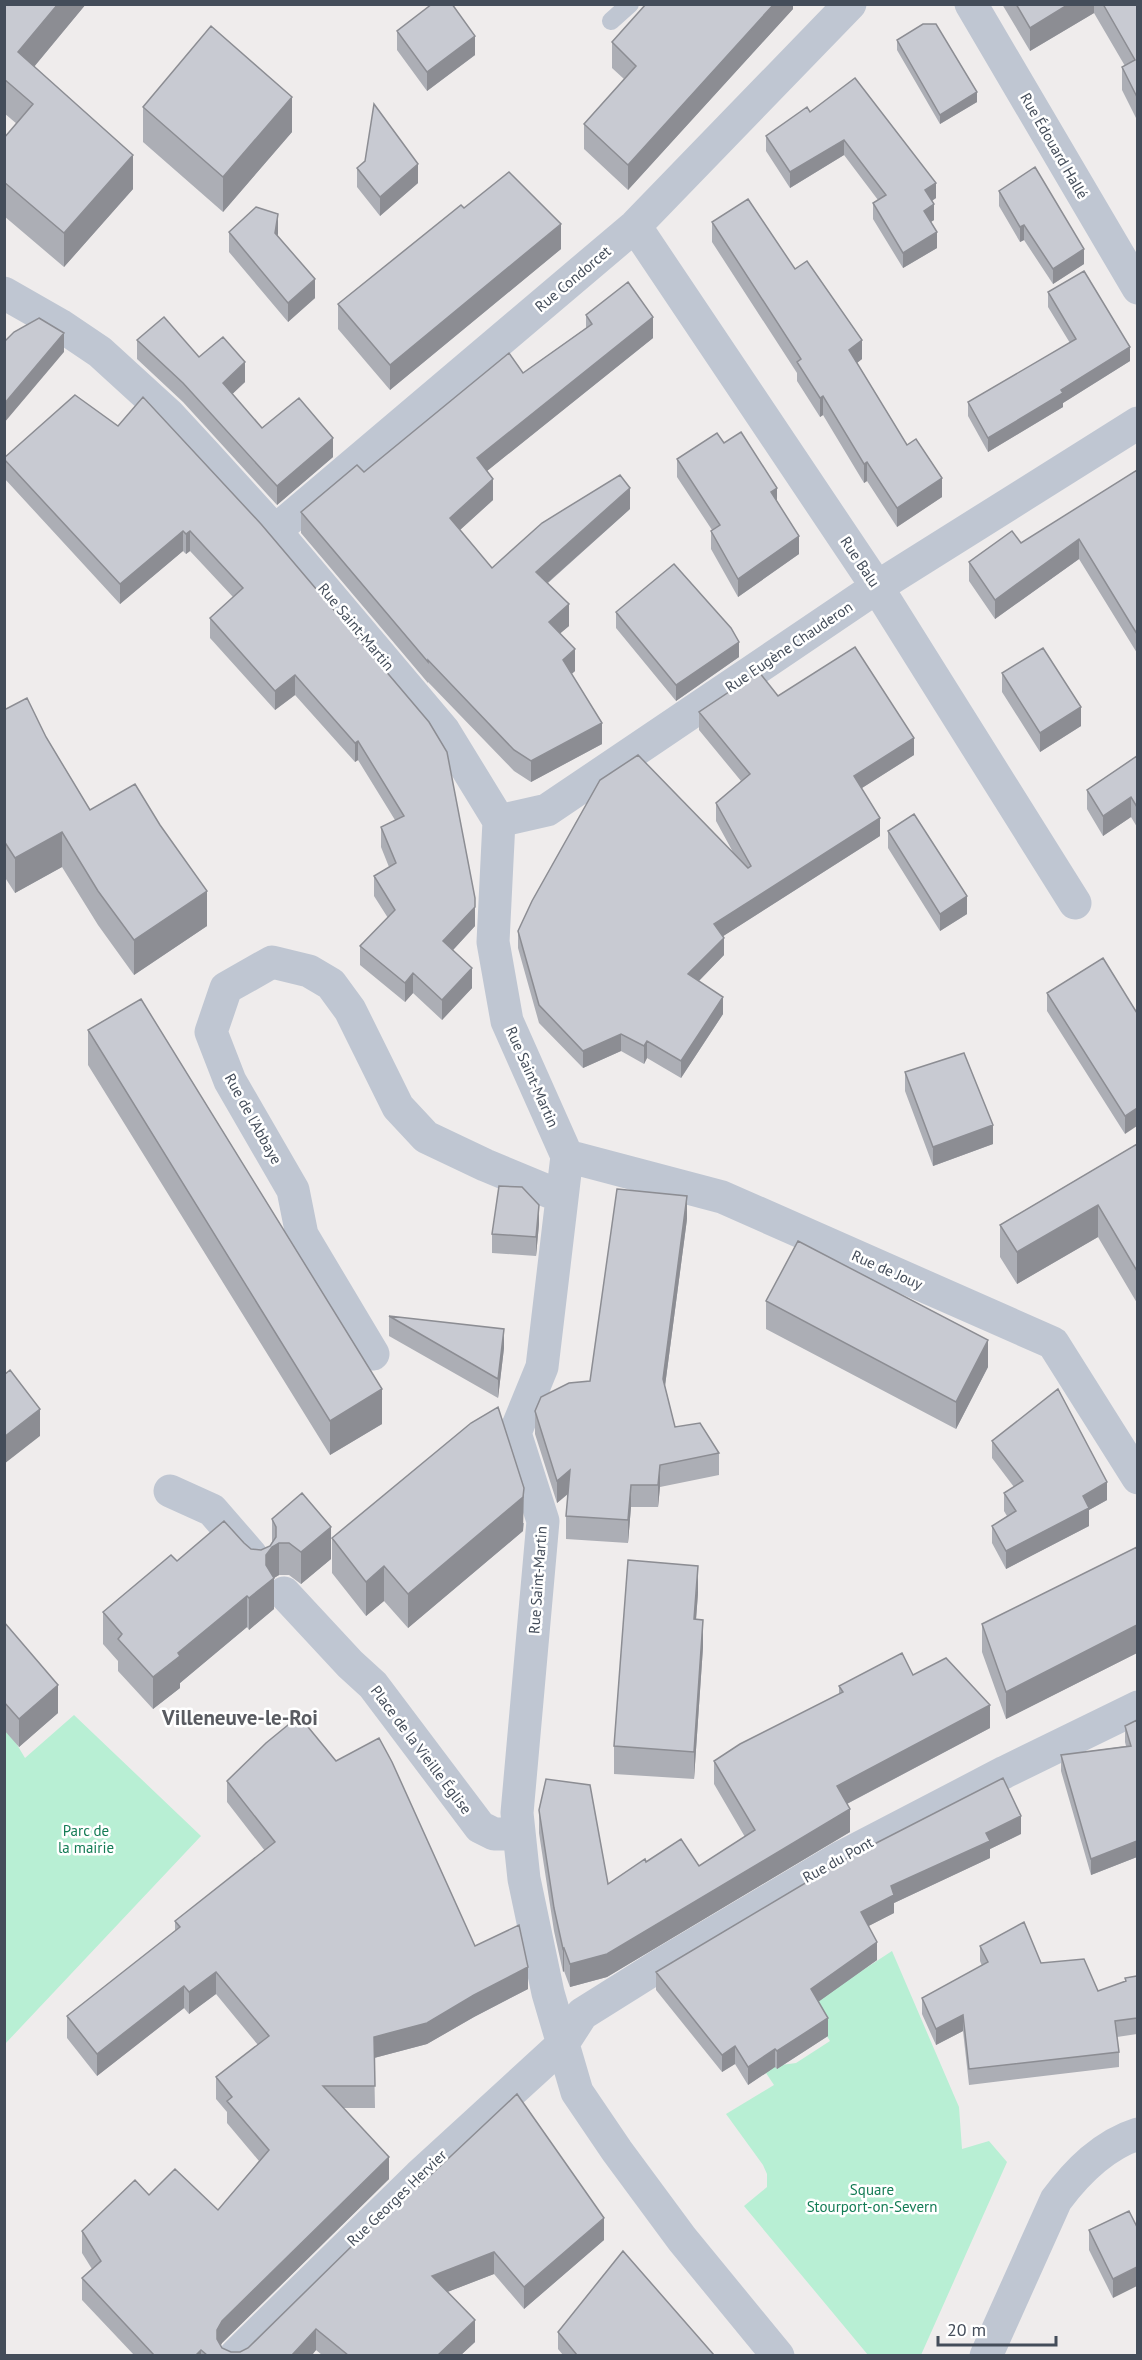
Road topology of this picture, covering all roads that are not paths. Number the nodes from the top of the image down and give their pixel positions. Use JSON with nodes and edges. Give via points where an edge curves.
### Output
{"nodes":[{"id":1,"x":630,"y":4,"type":"edge"},
{"id":2,"x":850,"y":4,"type":"edge"},
{"id":3,"x":971,"y":4,"type":"edge"},
{"id":4,"x":611,"y":21,"type":"dead end"},
{"id":5,"x":635,"y":226,"type":"junction"},
{"id":6,"x":1137,"y":288,"type":"edge"},
{"id":7,"x":4,"y":293,"type":"edge"},
{"id":8,"x":1137,"y":423,"type":"edge"},
{"id":9,"x":274,"y":531,"type":"junction"},
{"id":10,"x":877,"y":587,"type":"junction"},
{"id":11,"x":499,"y":821,"type":"junction"},
{"id":12,"x":1076,"y":903,"type":"dead end"},
{"id":13,"x":567,"y":1156,"type":"junction"},
{"id":14,"x":562,"y":1197,"type":"junction"},
{"id":15,"x":373,"y":1354,"type":"dead end"},
{"id":16,"x":1137,"y":1478,"type":"edge"},
{"id":17,"x":170,"y":1491,"type":"dead end"},
{"id":18,"x":258,"y":1563,"type":"edge"},
{"id":19,"x":284,"y":1593,"type":"dead end"},
{"id":20,"x":1137,"y":1707,"type":"edge"},
{"id":21,"x":518,"y":1834,"type":"junction"},
{"id":22,"x":562,"y":2045,"type":"junction"},
{"id":23,"x":1137,"y":2134,"type":"edge"},
{"id":24,"x":236,"y":2355,"type":"edge"},
{"id":25,"x":778,"y":2355,"type":"edge"},
{"id":26,"x":986,"y":2355,"type":"edge"}],
"edges":[{"from":1,"to":4,"type":"lane"},
{"from":2,"to":5,"type":"street","name":"Rue Condorcet"},
{"from":3,"to":6,"type":"street","name":"Rue Édouard Hallé"},
{"from":5,"to":9,"type":"street","name":"Rue Condorcet"},
{"from":5,"to":10,"type":"street","name":"Rue Balu"},
{"from":7,"to":9,"type":"street","name":"Rue Saint-Martin","via":[[100,352],[170,415]]},
{"from":8,"to":10,"type":"street","name":"Rue Eugène Chauderon"},
{"from":9,"to":11,"type":"street","name":"Rue Saint-Martin","via":[[444,731]]},
{"from":10,"to":11,"type":"street","name":"Rue Eugène Chauderon","via":[[548,810]]},
{"from":10,"to":12,"type":"street","name":"Rue Balu"},
{"from":11,"to":13,"type":"street","name":"Rue Saint-Martin","via":[[493,942],[507,1022]]},
{"from":13,"to":14,"type":"street","name":"Rue Saint-Martin"},
{"from":13,"to":16,"type":"street","name":"Rue de Jouy","via":[[722,1197],[1053,1343]]},
{"from":14,"to":15,"type":"street","name":"Rue de l'Abbaye","via":[[426,1137],[398,1107],[350,1010],[331,984],[309,971],[272,962],[226,988],[211,1032],[230,1081],[293,1190],[302,1235]]},
{"from":14,"to":21,"type":"street","name":"Rue Saint-Martin","via":[[542,1367],[515,1433],[543,1521]]},
{"from":17,"to":18,"type":"street","via":[[212,1509]]},
{"from":19,"to":21,"type":"street","name":"Place de la Vieille Église","via":[[373,1685],[480,1827],[494,1834]]},
{"from":20,"to":22,"type":"street","name":"Rue du Pont","via":[[840,1858],[582,2014]]},
{"from":21,"to":22,"type":"street","name":"Rue Saint-Martin","via":[[524,1879]]},
{"from":22,"to":24,"type":"street","name":"Rue Georges Hervier","via":[[418,2176]]},
{"from":22,"to":25,"type":"street","name":"Rue Saint-Martin","via":[[578,2092],[617,2151],[681,2239]]},
{"from":23,"to":26,"type":"street","via":[[1096,2157],[1073,2177],[1056,2200]]}]}
